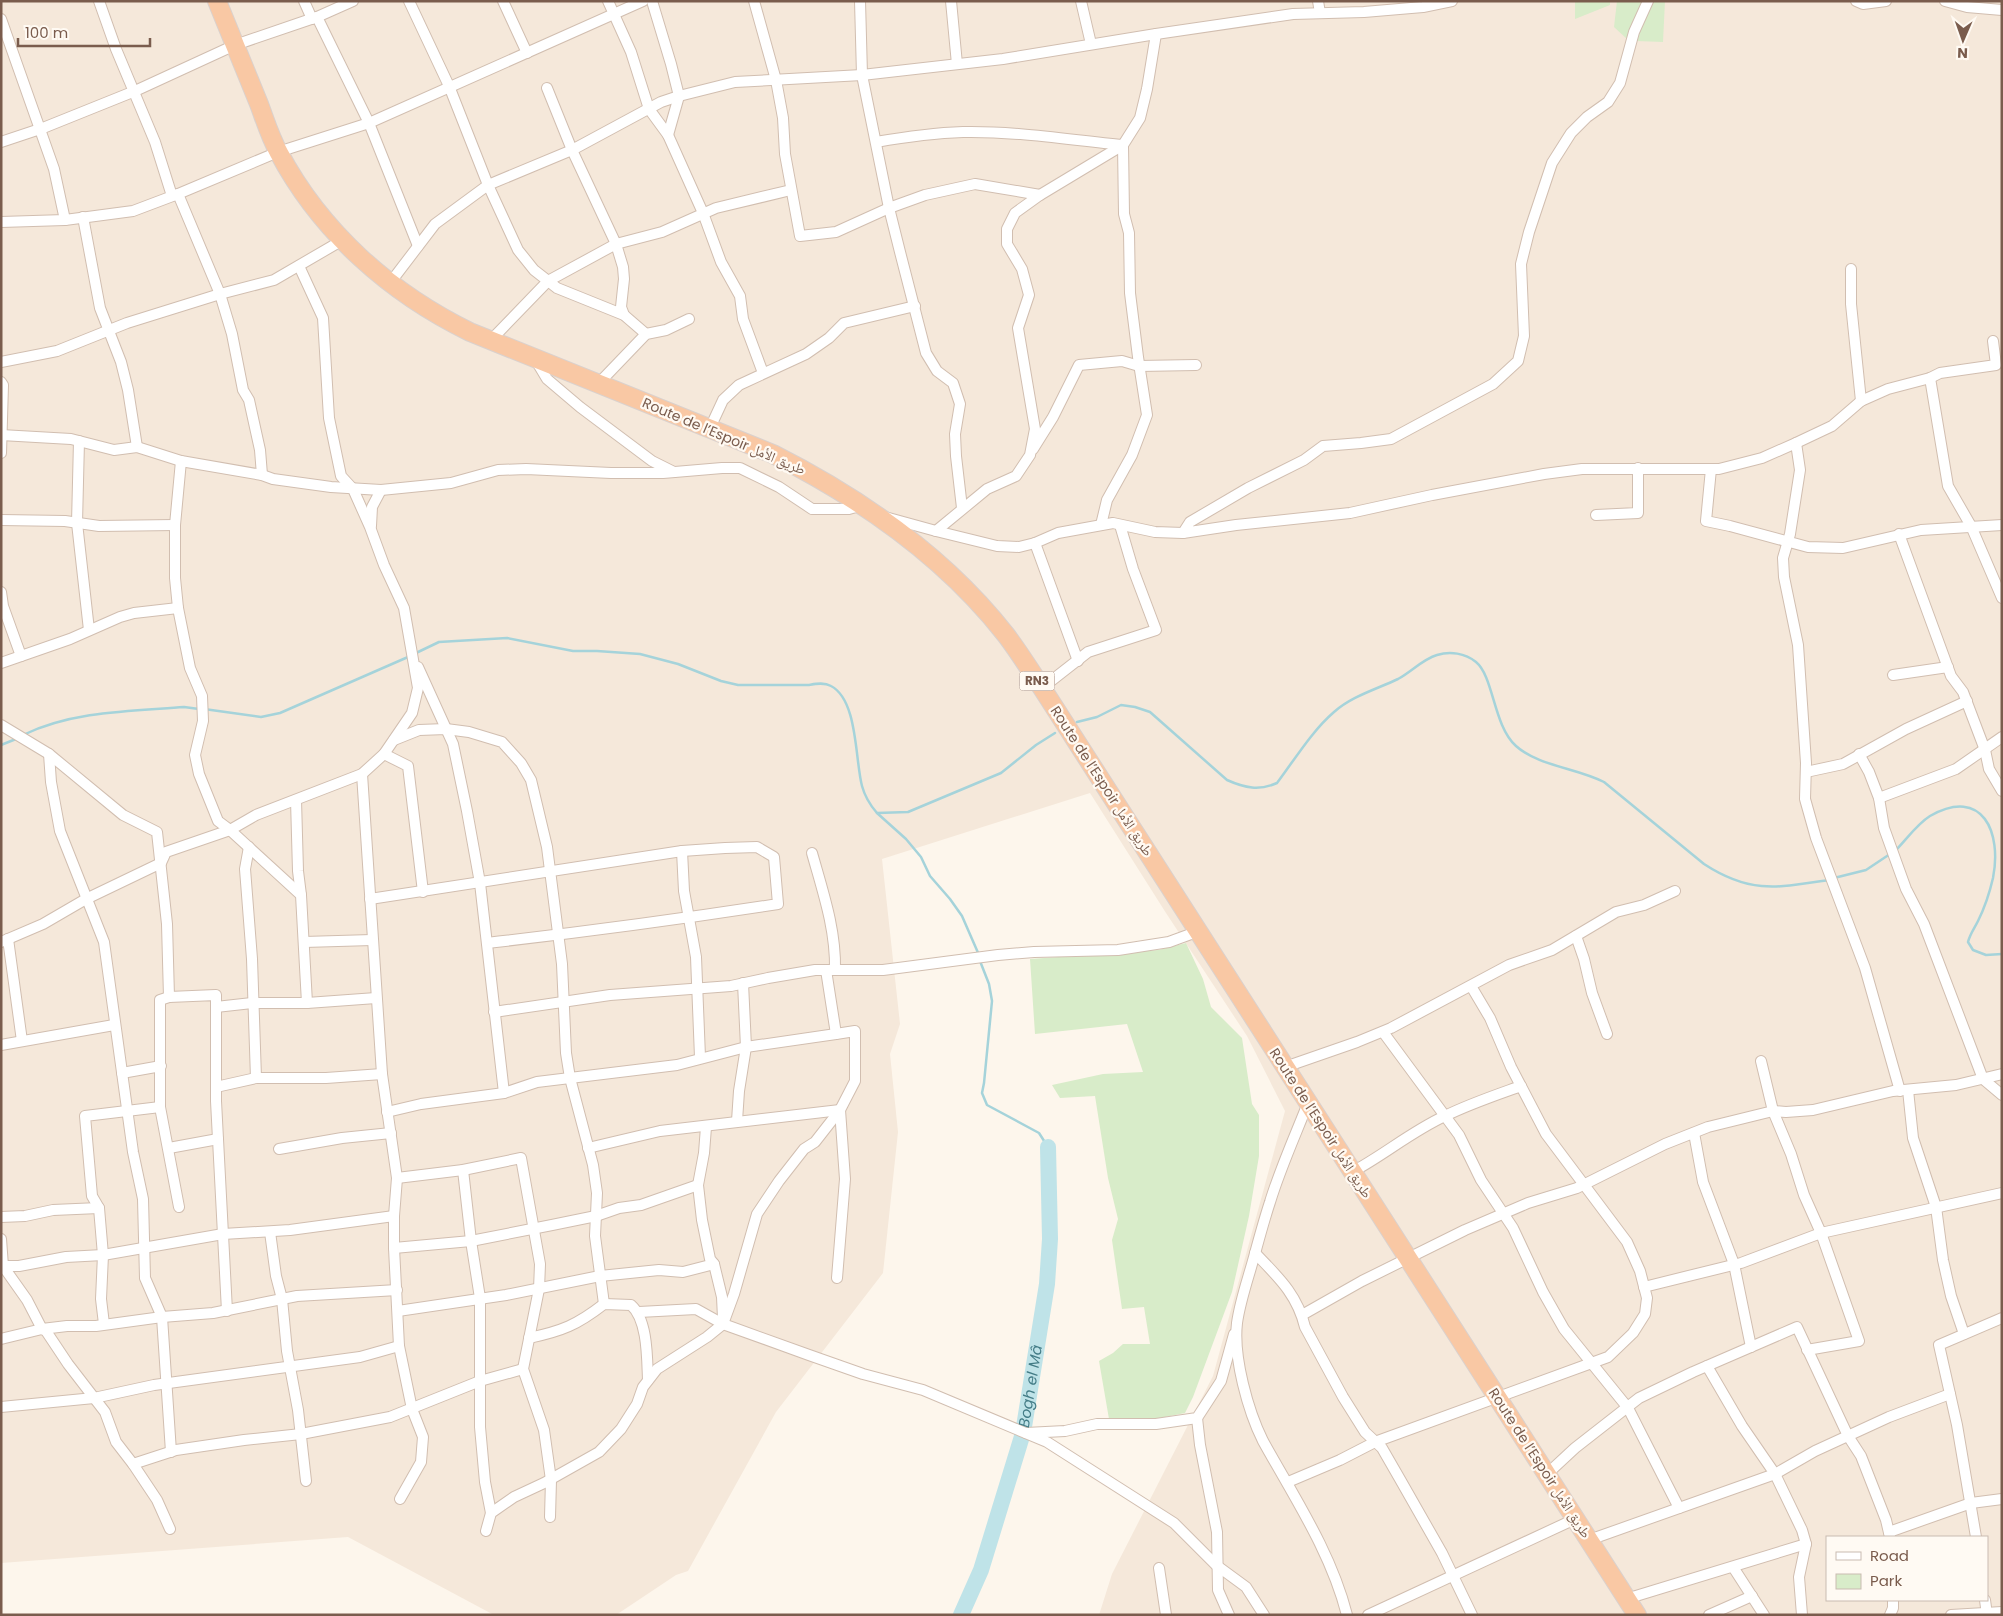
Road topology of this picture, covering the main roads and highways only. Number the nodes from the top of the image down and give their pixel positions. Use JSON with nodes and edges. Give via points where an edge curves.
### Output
{"nodes":[{"id":1,"x":217,"y":1,"type":"edge"},
{"id":2,"x":1630,"y":1610,"type":"edge"}],
"edges":[{"from":1,"to":2,"type":"highway","name":"Route de l’Espoir طريق الأمل","number":"RN3","via":[[278,152],[298,185],[341,241],[390,283],[443,319],[799,467],[869,509],[943,570],[1006,635],[1547,1474]]}]}
